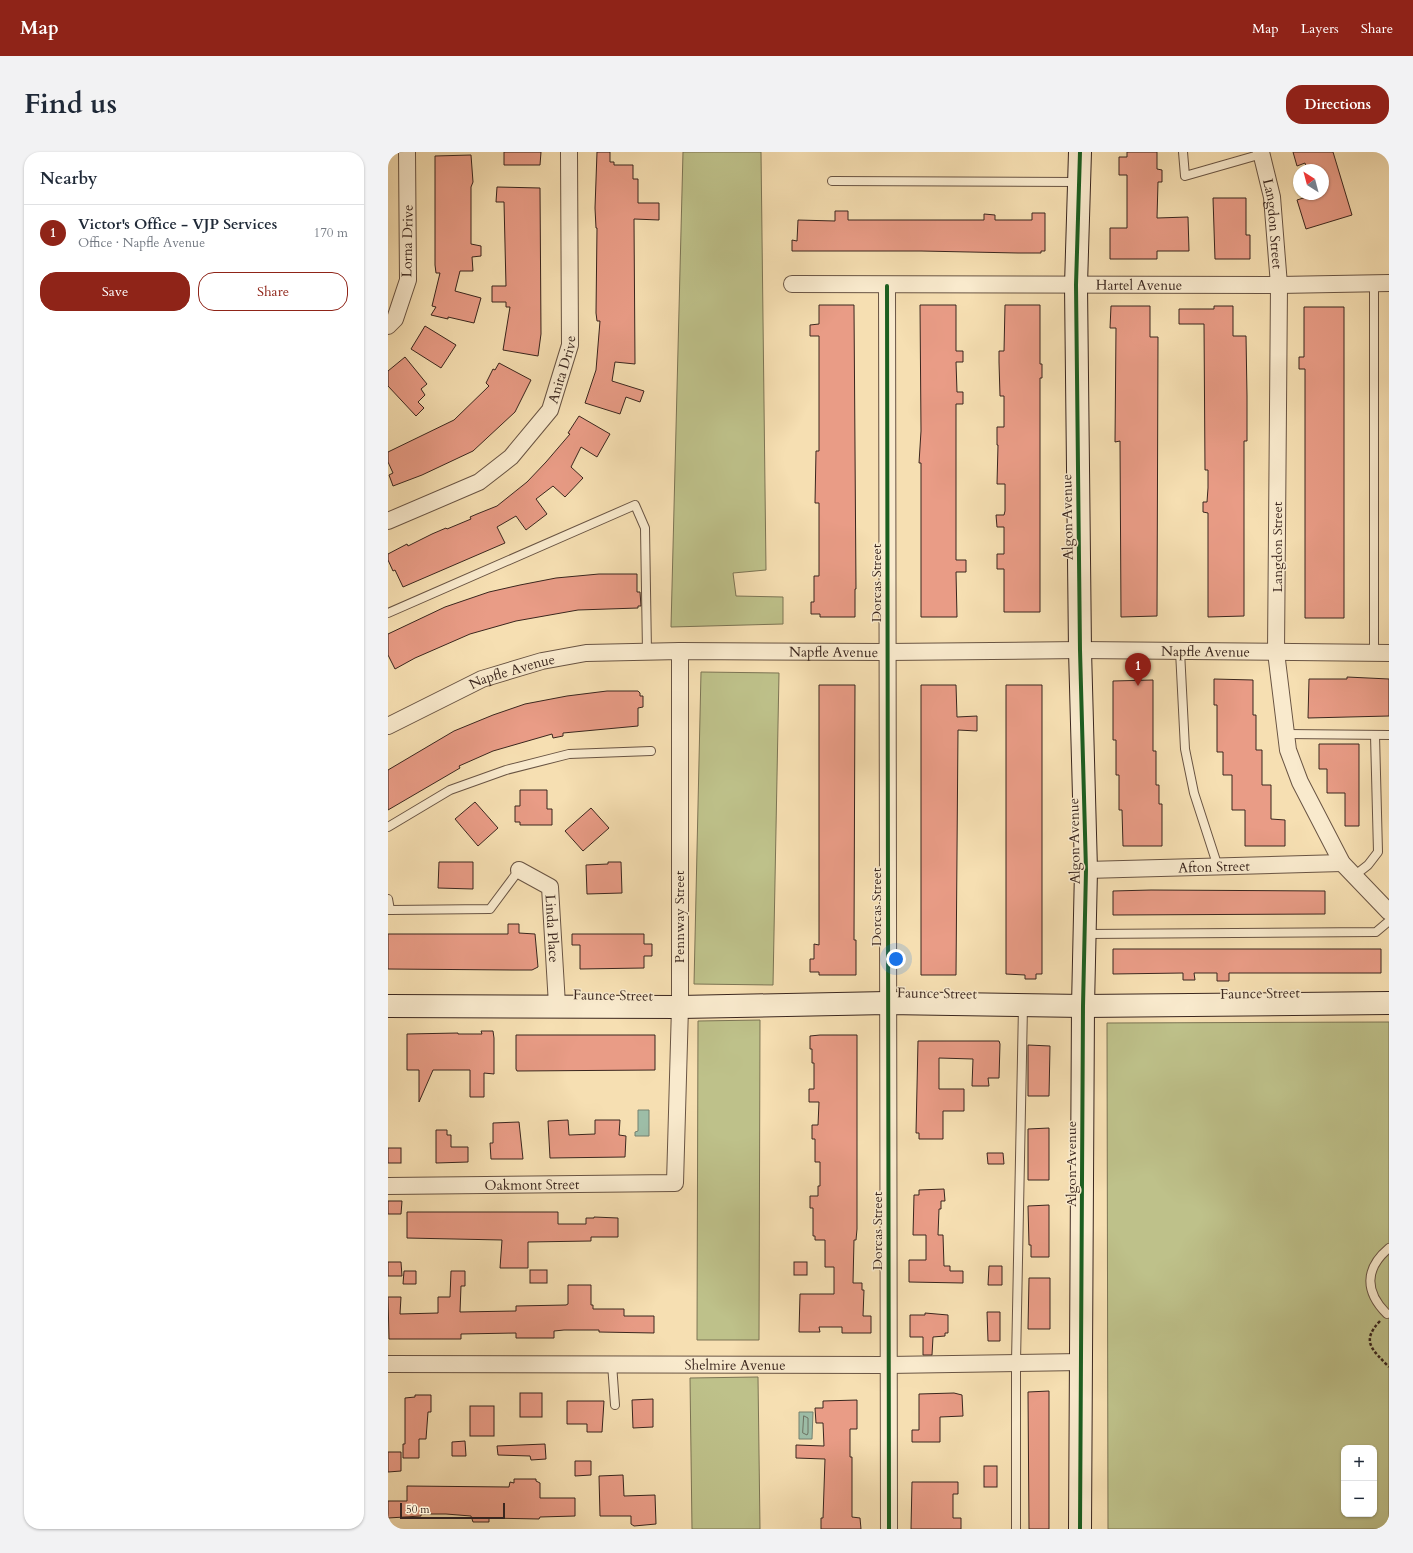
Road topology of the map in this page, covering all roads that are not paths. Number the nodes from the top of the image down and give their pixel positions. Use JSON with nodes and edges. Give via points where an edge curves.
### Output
{"nodes":[{"id":1,"x":408,"y":152,"type":"edge"},
{"id":2,"x":569,"y":152,"type":"edge"},
{"id":3,"x":1080,"y":152,"type":"edge"},
{"id":4,"x":1183,"y":152,"type":"edge"},
{"id":5,"x":1261,"y":153,"type":"edge"},
{"id":6,"x":832,"y":180,"type":"dead end"},
{"id":7,"x":1080,"y":182,"type":"junction"},
{"id":8,"x":1381,"y":283,"type":"edge"},
{"id":9,"x":792,"y":284,"type":"dead end"},
{"id":10,"x":1076,"y":285,"type":"junction"},
{"id":11,"x":1279,"y":285,"type":"junction"},
{"id":12,"x":886,"y":286,"type":"junction"},
{"id":13,"x":388,"y":326,"type":"edge"},
{"id":14,"x":388,"y":521,"type":"edge"},
{"id":15,"x":388,"y":613,"type":"edge"},
{"id":16,"x":1080,"y":650,"type":"junction"},
{"id":17,"x":680,"y":651,"type":"junction"},
{"id":18,"x":1180,"y":651,"type":"junction"},
{"id":19,"x":647,"y":652,"type":"junction"},
{"id":20,"x":888,"y":652,"type":"junction"},
{"id":21,"x":1276,"y":652,"type":"junction"},
{"id":22,"x":1381,"y":653,"type":"edge"},
{"id":23,"x":388,"y":726,"type":"edge"},
{"id":24,"x":1286,"y":734,"type":"junction"},
{"id":25,"x":1375,"y":735,"type":"junction"},
{"id":26,"x":1389,"y":735,"type":"edge"},
{"id":27,"x":651,"y":751,"type":"dead end"},
{"id":28,"x":388,"y":827,"type":"edge"},
{"id":29,"x":1342,"y":864,"type":"junction"},
{"id":30,"x":1218,"y":867,"type":"junction"},
{"id":31,"x":519,"y":870,"type":"joint"},
{"id":32,"x":1086,"y":870,"type":"junction"},
{"id":33,"x":1354,"y":876,"type":"junction"},
{"id":34,"x":388,"y":899,"type":"edge"},
{"id":35,"x":389,"y":910,"type":"edge"},
{"id":36,"x":1389,"y":912,"type":"edge"},
{"id":37,"x":1389,"y":921,"type":"edge"},
{"id":38,"x":1084,"y":934,"type":"junction"},
{"id":39,"x":887,"y":1003,"type":"junction"},
{"id":40,"x":1389,"y":1003,"type":"edge"},
{"id":41,"x":557,"y":1005,"type":"junction"},
{"id":42,"x":1023,"y":1005,"type":"junction"},
{"id":43,"x":388,"y":1006,"type":"edge"},
{"id":44,"x":1083,"y":1006,"type":"junction"},
{"id":45,"x":680,"y":1007,"type":"junction"},
{"id":46,"x":675,"y":1184,"type":"joint"},
{"id":47,"x":388,"y":1186,"type":"edge"},
{"id":48,"x":1389,"y":1248,"type":"edge"},
{"id":49,"x":1387,"y":1314,"type":"road end"},
{"id":50,"x":1016,"y":1362,"type":"junction"},
{"id":51,"x":1081,"y":1362,"type":"junction"},
{"id":52,"x":388,"y":1364,"type":"edge"},
{"id":53,"x":612,"y":1364,"type":"junction"},
{"id":54,"x":888,"y":1365,"type":"junction"},
{"id":55,"x":615,"y":1406,"type":"dead end"},
{"id":56,"x":889,"y":1529,"type":"edge"},
{"id":57,"x":1016,"y":1529,"type":"edge"},
{"id":58,"x":1080,"y":1529,"type":"edge"}],
"edges":[{"from":1,"to":13,"type":"street","name":"Lorna Drive","via":[[408,280],[395,319]]},
{"from":2,"to":14,"type":"street","name":"Anita Drive","via":[[570,345],[550,410],[511,457],[478,482]]},
{"from":3,"to":7,"type":"street","name":"Algon Avenue"},
{"from":4,"to":5,"type":"lane","via":[[1185,176]]},
{"from":5,"to":11,"type":"street","name":"Langdon Street","via":[[1272,197]]},
{"from":6,"to":7,"type":"lane"},
{"from":7,"to":10,"type":"street","name":"Algon Avenue"},
{"from":8,"to":11,"type":"street","name":"Hartel Avenue"},
{"from":8,"to":22,"type":"lane"},
{"from":9,"to":12,"type":"street","name":"Hartel Avenue"},
{"from":10,"to":11,"type":"street","name":"Hartel Avenue"},
{"from":10,"to":12,"type":"street","name":"Hartel Avenue"},
{"from":10,"to":16,"type":"street","name":"Algon Avenue"},
{"from":11,"to":21,"type":"street","name":"Langdon Street"},
{"from":12,"to":20,"type":"street","name":"Dorcas Street"},
{"from":15,"to":19,"type":"lane","via":[[635,505],[645,528]]},
{"from":16,"to":18,"type":"street","name":"Napfle Avenue"},
{"from":16,"to":20,"type":"street","name":"Napfle Avenue"},
{"from":16,"to":32,"type":"street","name":"Algon Avenue"},
{"from":17,"to":19,"type":"street","name":"Napfle Avenue"},
{"from":17,"to":20,"type":"street","name":"Napfle Avenue"},
{"from":17,"to":45,"type":"street","name":"Pennway Street"},
{"from":18,"to":21,"type":"street","name":"Napfle Avenue"},
{"from":18,"to":30,"type":"lane","via":[[1185,749],[1194,793]]},
{"from":19,"to":23,"type":"street","name":"Napfle Avenue","via":[[586,654],[542,661],[482,679]]},
{"from":20,"to":39,"type":"street","name":"Dorcas Street"},
{"from":21,"to":22,"type":"street","name":"Napfle Avenue"},
{"from":21,"to":24,"type":"street","name":"Langdon Street"},
{"from":24,"to":25,"type":"lane"},
{"from":24,"to":29,"type":"street","name":"Langdon Street","via":[[1288,750],[1300,782]]},
{"from":25,"to":26,"type":"lane"},
{"from":25,"to":33,"type":"lane","via":[[1378,852],[1368,865]]},
{"from":27,"to":28,"type":"lane","via":[[569,754],[506,770],[450,790]]},
{"from":29,"to":30,"type":"street","name":"Afton Street"},
{"from":29,"to":33,"type":"street","name":"Langdon Street"},
{"from":30,"to":32,"type":"street","name":"Afton Street"},
{"from":31,"to":35,"type":"lane","via":[[490,909]]},
{"from":31,"to":41,"type":"street","name":"Linda Place","via":[[550,888]]},
{"from":32,"to":38,"type":"street","name":"Algon Avenue"},
{"from":33,"to":36,"type":"street","name":"Langdon Street"},
{"from":34,"to":35,"type":"lane"},
{"from":37,"to":38,"type":"lane","via":[[1376,932]]},
{"from":38,"to":44,"type":"street","name":"Algon Avenue"},
{"from":39,"to":42,"type":"street","name":"Faunce Street"},
{"from":39,"to":45,"type":"street","name":"Faunce Street"},
{"from":39,"to":54,"type":"street","name":"Dorcas Street"},
{"from":40,"to":44,"type":"street","name":"Faunce Street"},
{"from":41,"to":43,"type":"street","name":"Faunce Street"},
{"from":41,"to":45,"type":"street","name":"Faunce Street"},
{"from":42,"to":44,"type":"street","name":"Faunce Street"},
{"from":42,"to":50,"type":"lane"},
{"from":44,"to":51,"type":"street","name":"Algon Avenue"},
{"from":45,"to":46,"type":"street","name":"Pennway Street"},
{"from":46,"to":47,"type":"street","name":"Oakmont Street"},
{"from":48,"to":49,"type":"lane","via":[[1379,1257],[1372,1269],[1370,1284],[1377,1304]]},
{"from":50,"to":51,"type":"street","name":"Shelmire Avenue"},
{"from":50,"to":54,"type":"street","name":"Shelmire Avenue"},
{"from":50,"to":57,"type":"lane"},
{"from":51,"to":58,"type":"street","name":"Algon Avenue"},
{"from":52,"to":53,"type":"street","name":"Shelmire Avenue"},
{"from":53,"to":54,"type":"street","name":"Shelmire Avenue"},
{"from":53,"to":55,"type":"lane"},
{"from":54,"to":56,"type":"street","name":"Dorcas Street"}]}
